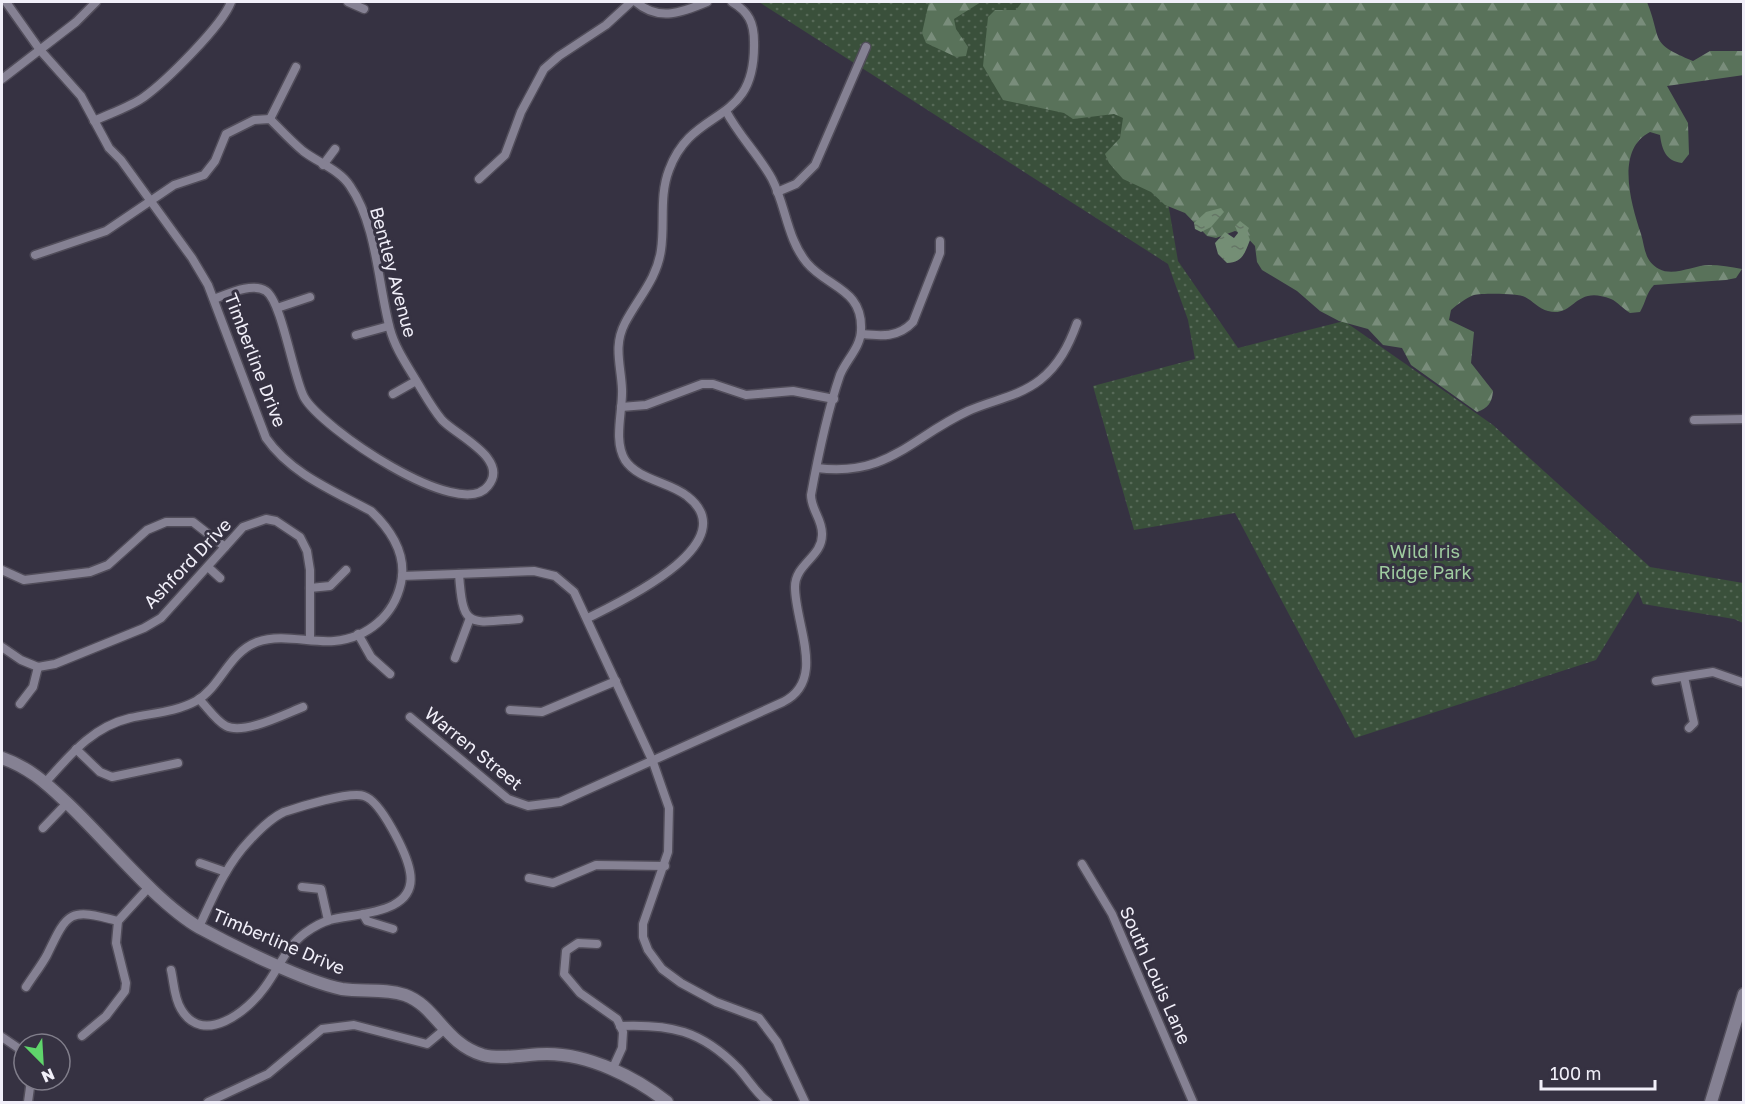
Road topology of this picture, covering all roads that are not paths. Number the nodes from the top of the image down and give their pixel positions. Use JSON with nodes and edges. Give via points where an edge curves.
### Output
{"nodes":[{"id":1,"x":6,"y":2,"type":"edge"},
{"id":2,"x":96,"y":2,"type":"edge"},
{"id":3,"x":231,"y":2,"type":"edge"},
{"id":4,"x":348,"y":2,"type":"edge"},
{"id":5,"x":631,"y":2,"type":"edge"},
{"id":6,"x":636,"y":2,"type":"edge"},
{"id":7,"x":707,"y":2,"type":"edge"},
{"id":8,"x":732,"y":2,"type":"edge"},
{"id":9,"x":364,"y":9,"type":"dead end"},
{"id":10,"x":866,"y":47,"type":"dead end"},
{"id":11,"x":40,"y":50,"type":"junction"},
{"id":12,"x":296,"y":67,"type":"dead end"},
{"id":13,"x":2,"y":79,"type":"edge"},
{"id":14,"x":726,"y":111,"type":"junction"},
{"id":15,"x":270,"y":119,"type":"junction"},
{"id":16,"x":94,"y":121,"type":"junction"},
{"id":17,"x":335,"y":148,"type":"dead end"},
{"id":18,"x":323,"y":165,"type":"junction"},
{"id":19,"x":479,"y":179,"type":"dead end"},
{"id":20,"x":777,"y":192,"type":"junction"},
{"id":21,"x":151,"y":201,"type":"junction"},
{"id":22,"x":940,"y":241,"type":"dead end"},
{"id":23,"x":35,"y":255,"type":"dead end"},
{"id":24,"x":310,"y":297,"type":"dead end"},
{"id":25,"x":214,"y":299,"type":"junction"},
{"id":26,"x":277,"y":308,"type":"junction"},
{"id":27,"x":1077,"y":323,"type":"dead end"},
{"id":28,"x":389,"y":326,"type":"junction"},
{"id":29,"x":356,"y":334,"type":"dead end"},
{"id":30,"x":861,"y":334,"type":"junction"},
{"id":31,"x":416,"y":381,"type":"junction"},
{"id":32,"x":393,"y":394,"type":"dead end"},
{"id":33,"x":834,"y":399,"type":"junction"},
{"id":34,"x":621,"y":407,"type":"junction"},
{"id":35,"x":1743,"y":419,"type":"edge"},
{"id":36,"x":1694,"y":420,"type":"dead end"},
{"id":37,"x":817,"y":468,"type":"junction"},
{"id":38,"x":225,"y":546,"type":"junction"},
{"id":39,"x":208,"y":567,"type":"junction"},
{"id":40,"x":2,"y":570,"type":"edge"},
{"id":41,"x":346,"y":570,"type":"dead end"},
{"id":42,"x":459,"y":574,"type":"junction"},
{"id":43,"x":402,"y":576,"type":"junction"},
{"id":44,"x":219,"y":578,"type":"dead end"},
{"id":45,"x":310,"y":588,"type":"junction"},
{"id":46,"x":470,"y":618,"type":"junction"},
{"id":47,"x":588,"y":618,"type":"junction"},
{"id":48,"x":519,"y":619,"type":"dead end"},
{"id":49,"x":358,"y":634,"type":"junction"},
{"id":50,"x":310,"y":639,"type":"junction"},
{"id":51,"x":2,"y":647,"type":"edge"},
{"id":52,"x":455,"y":658,"type":"dead end"},
{"id":53,"x":38,"y":667,"type":"junction"},
{"id":54,"x":390,"y":674,"type":"dead end"},
{"id":55,"x":1684,"y":677,"type":"junction"},
{"id":56,"x":616,"y":681,"type":"junction"},
{"id":57,"x":1656,"y":681,"type":"dead end"},
{"id":58,"x":1743,"y":682,"type":"edge"},
{"id":59,"x":199,"y":699,"type":"junction"},
{"id":60,"x":20,"y":704,"type":"dead end"},
{"id":61,"x":303,"y":707,"type":"dead end"},
{"id":62,"x":510,"y":710,"type":"dead end"},
{"id":63,"x":410,"y":717,"type":"dead end"},
{"id":64,"x":1689,"y":728,"type":"dead end"},
{"id":65,"x":76,"y":749,"type":"junction"},
{"id":66,"x":2,"y":758,"type":"edge"},
{"id":67,"x":653,"y":762,"type":"junction"},
{"id":68,"x":178,"y":763,"type":"dead end"},
{"id":69,"x":45,"y":783,"type":"junction"},
{"id":70,"x":67,"y":803,"type":"junction"},
{"id":71,"x":43,"y":828,"type":"dead end"},
{"id":72,"x":200,"y":863,"type":"dead end"},
{"id":73,"x":1082,"y":864,"type":"dead end"},
{"id":74,"x":665,"y":866,"type":"junction"},
{"id":75,"x":226,"y":872,"type":"junction"},
{"id":76,"x":529,"y":878,"type":"dead end"},
{"id":77,"x":150,"y":886,"type":"junction"},
{"id":78,"x":302,"y":887,"type":"dead end"},
{"id":79,"x":363,"y":914,"type":"junction"},
{"id":80,"x":328,"y":920,"type":"junction"},
{"id":81,"x":118,"y":921,"type":"junction"},
{"id":82,"x":199,"y":927,"type":"junction"},
{"id":83,"x":393,"y":929,"type":"dead end"},
{"id":84,"x":597,"y":944,"type":"dead end"},
{"id":85,"x":280,"y":964,"type":"junction"},
{"id":86,"x":171,"y":970,"type":"dead end"},
{"id":87,"x":26,"y":987,"type":"dead end"},
{"id":88,"x":1743,"y":994,"type":"edge"},
{"id":89,"x":1742,"y":1008,"type":"edge"},
{"id":90,"x":620,"y":1026,"type":"junction"},
{"id":91,"x":445,"y":1029,"type":"junction"},
{"id":92,"x":82,"y":1036,"type":"dead end"},
{"id":93,"x":612,"y":1070,"type":"junction"},
{"id":94,"x":208,"y":1102,"type":"edge"},
{"id":95,"x":667,"y":1102,"type":"edge"},
{"id":96,"x":768,"y":1102,"type":"edge"},
{"id":97,"x":805,"y":1102,"type":"edge"},
{"id":98,"x":1193,"y":1102,"type":"edge"},
{"id":99,"x":1711,"y":1102,"type":"edge"}],
"edges":[{"from":1,"to":11,"type":"street","name":"Timberline Drive"},
{"from":2,"to":11,"type":"street"},
{"from":3,"to":16,"type":"street","via":[[217,25],[153,89],[134,103]]},
{"from":4,"to":9,"type":"street"},
{"from":5,"to":19,"type":"street","via":[[544,69],[521,112],[505,155]]},
{"from":6,"to":7,"type":"street","via":[[650,11],[674,14]]},
{"from":8,"to":14,"type":"street","via":[[750,16],[755,59],[744,95]]},
{"from":10,"to":20,"type":"street","via":[[815,165],[796,183]]},
{"from":11,"to":13,"type":"street"},
{"from":11,"to":16,"type":"street","name":"Timberline Drive","via":[[81,96]]},
{"from":12,"to":15,"type":"street"},
{"from":14,"to":20,"type":"street","via":[[765,167]]},
{"from":14,"to":34,"type":"street","via":[[688,137],[668,170],[657,267],[619,339]]},
{"from":15,"to":18,"type":"street","name":"Bentley Avenue"},
{"from":15,"to":21,"type":"street","via":[[233,128],[221,141],[215,161],[204,176],[174,185]]},
{"from":16,"to":21,"type":"street","name":"Timberline Drive","via":[[109,148]]},
{"from":17,"to":18,"type":"street"},
{"from":18,"to":28,"type":"street","name":"Bentley Avenue","via":[[346,180],[355,193],[376,255]]},
{"from":20,"to":30,"type":"street","via":[[802,256],[819,274],[852,297],[860,314]]},
{"from":21,"to":23,"type":"street","via":[[106,231]]},
{"from":21,"to":25,"type":"street","name":"Timberline Drive","via":[[192,258]]},
{"from":22,"to":30,"type":"street","via":[[940,253],[913,322],[891,335]]},
{"from":24,"to":26,"type":"street"},
{"from":25,"to":26,"type":"street","via":[[235,291],[260,289],[268,292]]},
{"from":25,"to":43,"type":"street","name":"Timberline Drive","via":[[266,438],[278,456],[371,511],[398,547]]},
{"from":26,"to":31,"type":"street","name":"Bentley Avenue","via":[[300,389],[320,415],[415,481],[477,495],[490,485],[493,475],[488,456],[444,421]]},
{"from":27,"to":37,"type":"street","via":[[1070,344],[1053,368],[1020,392],[966,412],[874,465],[839,471]]},
{"from":28,"to":29,"type":"street"},
{"from":28,"to":31,"type":"street","name":"Bentley Avenue"},
{"from":30,"to":33,"type":"street","name":"Warren Street"},
{"from":31,"to":32,"type":"street"},
{"from":33,"to":34,"type":"street","via":[[793,391],[746,395],[702,384],[646,405]]},
{"from":33,"to":37,"type":"street","name":"Warren Street"},
{"from":34,"to":47,"type":"street","via":[[619,445],[626,461],[690,497],[698,509],[701,526],[689,551],[665,576]]},
{"from":35,"to":36,"type":"street"},
{"from":37,"to":67,"type":"street","name":"Warren Street","via":[[811,498],[822,538],[795,583],[807,671],[801,688],[783,702]]},
{"from":38,"to":39,"type":"street","name":"Ashford Drive"},
{"from":38,"to":40,"type":"street","via":[[193,522],[166,522],[147,530],[108,565],[90,572],[24,580]]},
{"from":38,"to":45,"type":"street","name":"Ashford Drive","via":[[243,527],[256,521],[276,521],[300,537],[307,551]]},
{"from":39,"to":44,"type":"street"},
{"from":39,"to":53,"type":"street","name":"Ashford Drive","via":[[161,618],[68,661]]},
{"from":41,"to":45,"type":"street","via":[[330,586]]},
{"from":42,"to":43,"type":"street"},
{"from":42,"to":46,"type":"street","via":[[462,607]]},
{"from":42,"to":47,"type":"street","via":[[527,570],[548,574],[570,587]]},
{"from":43,"to":49,"type":"street","name":"Timberline Drive","via":[[399,597],[381,622]]},
{"from":45,"to":50,"type":"street","name":"Ashford Drive"},
{"from":46,"to":48,"type":"street","via":[[480,622]]},
{"from":46,"to":52,"type":"street"},
{"from":47,"to":56,"type":"street"},
{"from":49,"to":50,"type":"street","name":"Timberline Drive","via":[[333,641]]},
{"from":49,"to":54,"type":"street","via":[[371,657]]},
{"from":50,"to":59,"type":"street","name":"Timberline Drive","via":[[268,640],[242,650]]},
{"from":51,"to":53,"type":"street"},
{"from":53,"to":60,"type":"street","via":[[33,687]]},
{"from":55,"to":57,"type":"street"},
{"from":55,"to":58,"type":"street","via":[[1718,673]]},
{"from":55,"to":64,"type":"street","via":[[1694,723]]},
{"from":56,"to":62,"type":"street","via":[[542,712]]},
{"from":56,"to":67,"type":"street"},
{"from":59,"to":61,"type":"street","via":[[223,724],[235,728],[249,727]]},
{"from":59,"to":65,"type":"street","name":"Timberline Drive","via":[[183,707],[108,725]]},
{"from":63,"to":67,"type":"street","name":"Warren Street","via":[[520,805],[560,802]]},
{"from":65,"to":68,"type":"street","via":[[100,772],[112,777]]},
{"from":65,"to":69,"type":"street","name":"Timberline Drive"},
{"from":66,"to":69,"type":"street","name":"Timberline Drive"},
{"from":67,"to":74,"type":"street","via":[[669,808]]},
{"from":69,"to":70,"type":"street","name":"Timberline Drive"},
{"from":70,"to":71,"type":"street"},
{"from":70,"to":77,"type":"street","name":"Timberline Drive"},
{"from":72,"to":75,"type":"street"},
{"from":73,"to":98,"type":"street","name":"South Louis Lane","via":[[1112,914]]},
{"from":74,"to":76,"type":"street","via":[[596,865],[553,883]]},
{"from":74,"to":97,"type":"street","via":[[643,924],[643,937],[653,960],[703,996],[759,1018],[777,1042]]},
{"from":75,"to":79,"type":"street","via":[[248,842],[284,813],[363,795],[383,812],[410,878],[400,901]]},
{"from":75,"to":82,"type":"street"},
{"from":77,"to":81,"type":"street"},
{"from":77,"to":82,"type":"street","name":"Timberline Drive"},
{"from":78,"to":80,"type":"street","via":[[321,889]]},
{"from":79,"to":80,"type":"street"},
{"from":79,"to":83,"type":"street","via":[[367,921]]},
{"from":80,"to":85,"type":"street","via":[[305,933],[286,951]]},
{"from":81,"to":87,"type":"street","via":[[82,913],[68,919],[57,931],[45,959]]},
{"from":81,"to":92,"type":"street","via":[[116,949],[126,987],[106,1016]]},
{"from":82,"to":85,"type":"street","name":"Timberline Drive"},
{"from":84,"to":90,"type":"street","via":[[578,943],[566,951],[564,974],[580,993],[617,1019]]},
{"from":85,"to":86,"type":"street","via":[[252,1002],[212,1027],[193,1022],[183,1012]]},
{"from":85,"to":91,"type":"street","name":"Timberline Drive","via":[[343,989],[407,996]]},
{"from":88,"to":89,"type":"street"},
{"from":89,"to":99,"type":"street"},
{"from":90,"to":93,"type":"street","via":[[622,1048]]},
{"from":90,"to":96,"type":"street","via":[[676,1028],[708,1043],[738,1068],[756,1093]]},
{"from":91,"to":93,"type":"street","name":"Timberline Drive","via":[[453,1040],[485,1055],[561,1055]]},
{"from":91,"to":94,"type":"street","via":[[427,1044],[354,1025],[321,1029],[267,1074]]},
{"from":93,"to":95,"type":"street","name":"Timberline Drive"}]}
